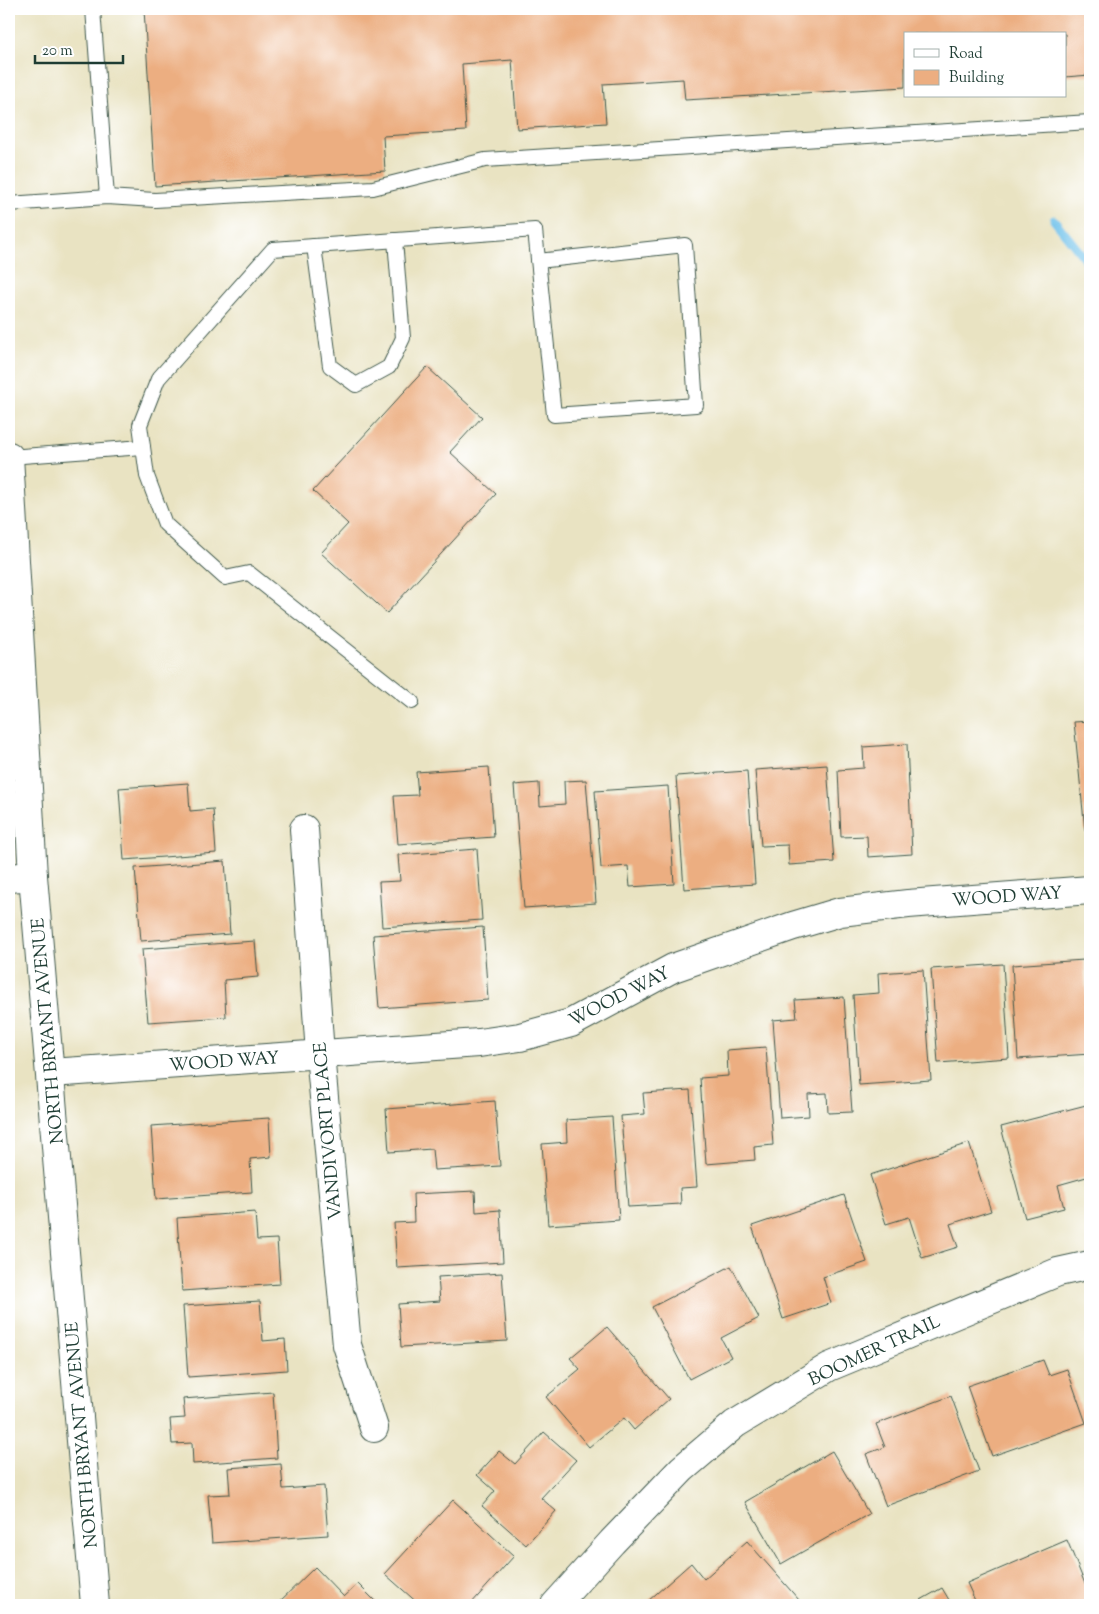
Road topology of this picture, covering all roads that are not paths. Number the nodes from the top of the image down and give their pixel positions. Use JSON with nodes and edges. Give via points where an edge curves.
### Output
{"nodes":[{"id":1,"x":92,"y":9,"type":"edge"},
{"id":2,"x":1090,"y":122,"type":"edge"},
{"id":3,"x":107,"y":197,"type":"junction"},
{"id":4,"x":9,"y":204,"type":"edge"},
{"id":5,"x":395,"y":240,"type":"junction"},
{"id":6,"x":314,"y":246,"type":"junction"},
{"id":7,"x":538,"y":261,"type":"junction"},
{"id":8,"x":143,"y":447,"type":"junction"},
{"id":9,"x":9,"y":457,"type":"edge"},
{"id":10,"x":412,"y":702,"type":"dead end"},
{"id":11,"x":304,"y":828,"type":"dead end"},
{"id":12,"x":21,"y":877,"type":"edge"},
{"id":13,"x":1090,"y":890,"type":"edge"},
{"id":14,"x":320,"y":1054,"type":"junction"},
{"id":15,"x":51,"y":1073,"type":"junction"},
{"id":16,"x":1090,"y":1265,"type":"edge"},
{"id":17,"x":374,"y":1428,"type":"dead end"},
{"id":18,"x":95,"y":1605,"type":"edge"},
{"id":19,"x":555,"y":1605,"type":"edge"}],
"edges":[{"from":1,"to":3,"type":"lane"},
{"from":2,"to":3,"type":"lane","via":[[485,160],[373,188],[155,200]]},
{"from":3,"to":4,"type":"lane"},
{"from":5,"to":6,"type":"lane"},
{"from":5,"to":6,"type":"lane","via":[[403,338],[389,367],[356,385],[330,366]]},
{"from":5,"to":7,"type":"lane","via":[[535,230]]},
{"from":6,"to":8,"type":"lane","via":[[273,248],[158,379],[140,425]]},
{"from":7,"to":7,"type":"lane","via":[[685,245],[696,406],[554,415]]},
{"from":8,"to":9,"type":"lane"},
{"from":8,"to":10,"type":"lane","via":[[147,476],[165,524],[225,578],[249,573]]},
{"from":9,"to":12,"type":"street","name":"NORTH BRYANT AVENUE"},
{"from":11,"to":14,"type":"street","name":"VANDIVORT PLACE"},
{"from":12,"to":15,"type":"street","name":"NORTH BRYANT AVENUE"},
{"from":13,"to":14,"type":"street","name":"WOOD WAY","via":[[840,912],[673,968],[570,1023],[554,1028],[480,1043]]},
{"from":14,"to":15,"type":"street","name":"WOOD WAY"},
{"from":14,"to":17,"type":"street","name":"VANDIVORT PLACE","via":[[347,1345]]},
{"from":15,"to":18,"type":"street","name":"NORTH BRYANT AVENUE"},
{"from":16,"to":19,"type":"street","name":"BOOMER TRAIL","via":[[1058,1272],[829,1367],[735,1424],[682,1469]]}]}
